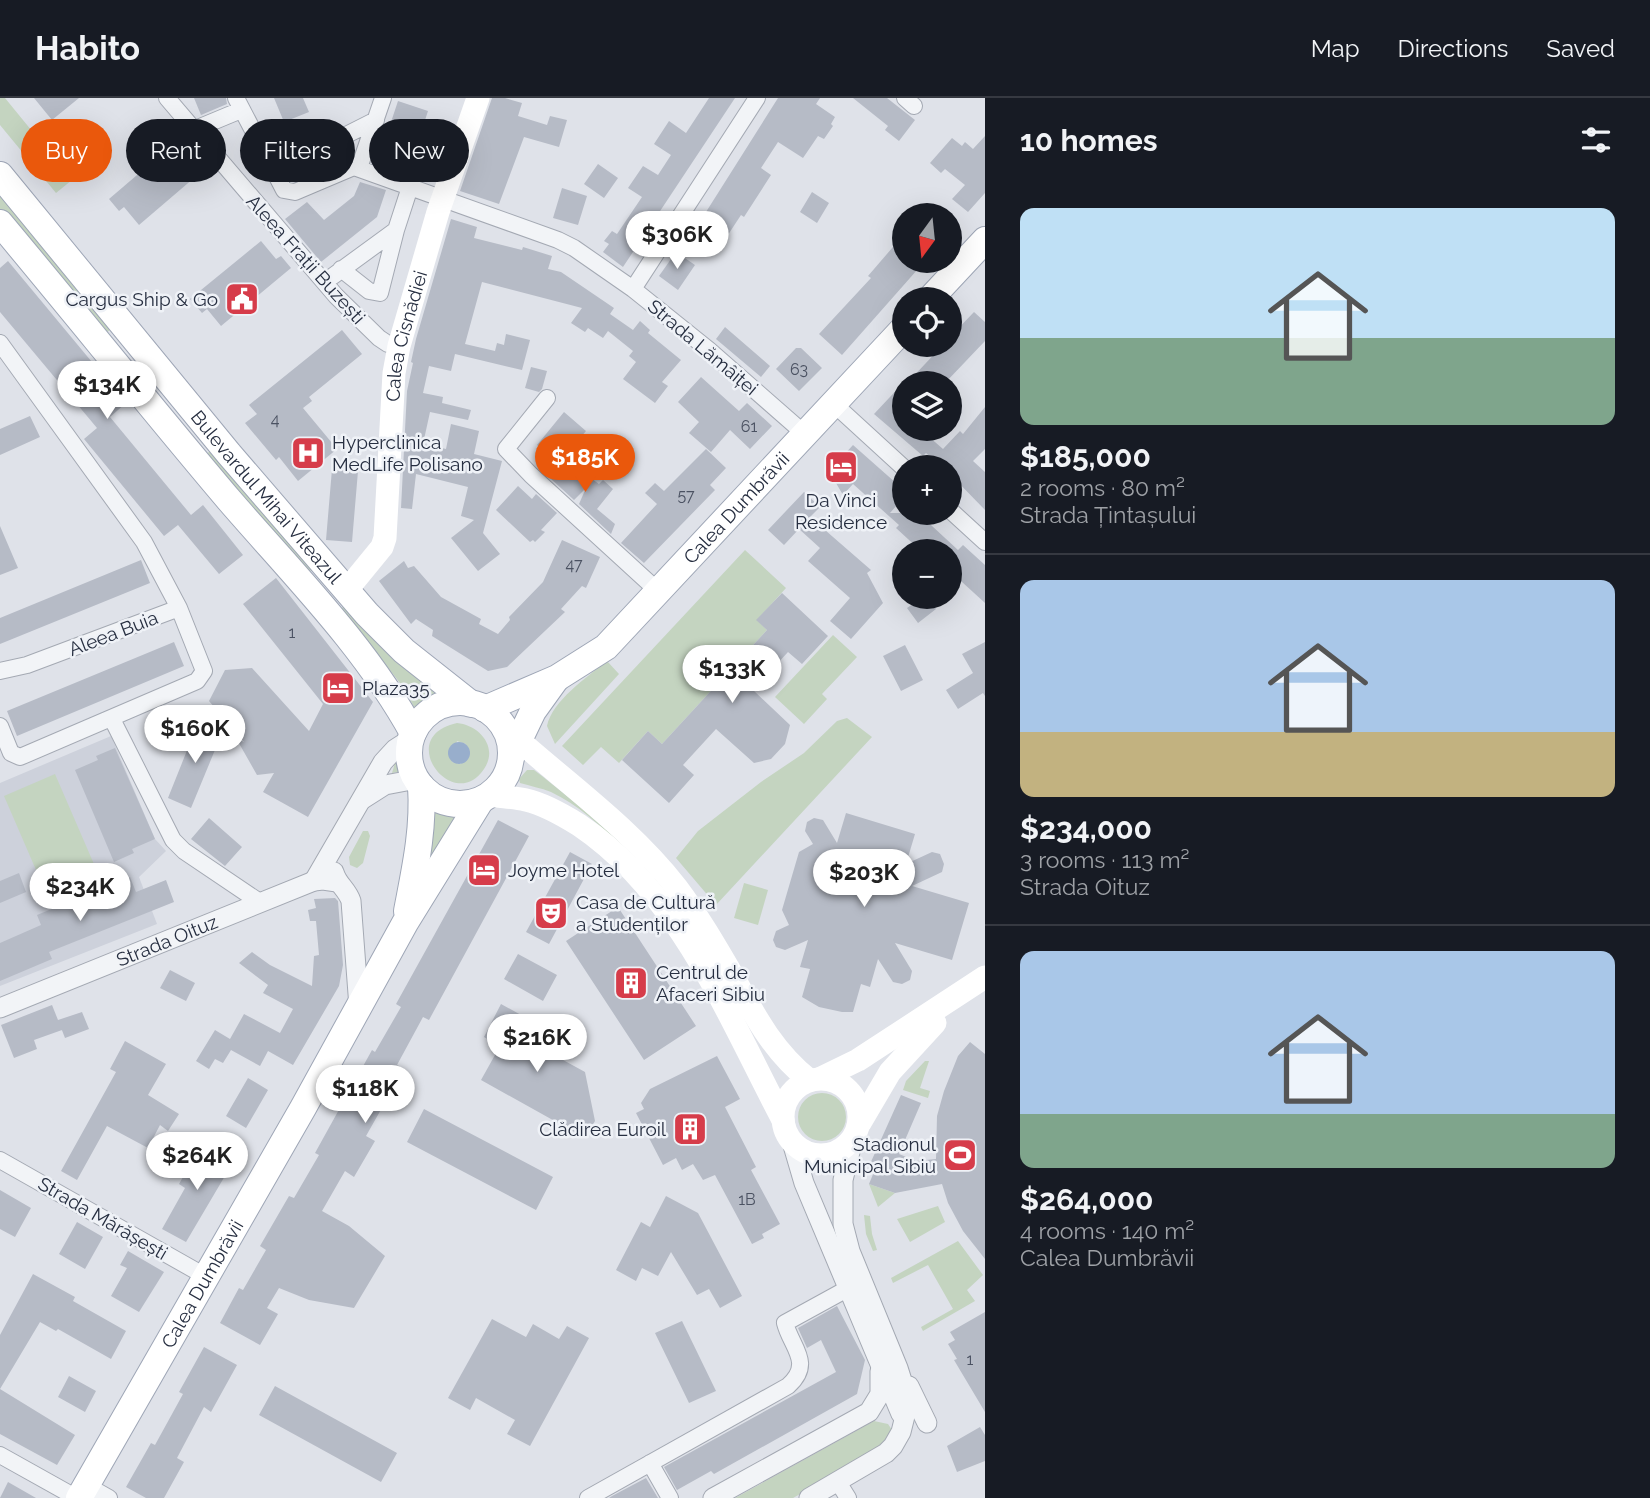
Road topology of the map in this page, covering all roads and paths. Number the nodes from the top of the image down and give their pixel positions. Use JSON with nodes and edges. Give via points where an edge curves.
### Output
{"nodes":[{"id":1,"x":167,"y":98,"type":"edge"},
{"id":2,"x":383,"y":98,"type":"edge"},
{"id":3,"x":757,"y":98,"type":"edge"},
{"id":4,"x":473,"y":100,"type":"edge"},
{"id":5,"x":239,"y":104,"type":"edge"},
{"id":6,"x":184,"y":119,"type":"edge"},
{"id":7,"x":212,"y":119,"type":"edge"},
{"id":8,"x":377,"y":119,"type":"edge"},
{"id":9,"x":369,"y":141,"type":"edge"},
{"id":10,"x":226,"y":169,"type":"edge"},
{"id":11,"x":355,"y":169,"type":"edge"},
{"id":12,"x":359,"y":169,"type":"junction"},
{"id":13,"x":0,"y":175,"type":"edge"},
{"id":14,"x":274,"y":182,"type":"edge"},
{"id":15,"x":280,"y":182,"type":"edge"},
{"id":16,"x":317,"y":182,"type":"edge"},
{"id":17,"x":410,"y":187,"type":"junction"},
{"id":18,"x":442,"y":198,"type":"junction"},
{"id":19,"x":252,"y":200,"type":"junction"},
{"id":20,"x":0,"y":223,"type":"edge"},
{"id":21,"x":396,"y":230,"type":"junction"},
{"id":22,"x":985,"y":240,"type":"edge"},
{"id":23,"x":341,"y":269,"type":"junction"},
{"id":24,"x":324,"y":283,"type":"junction"},
{"id":25,"x":941,"y":287,"type":"edge"},
{"id":26,"x":633,"y":289,"type":"junction"},
{"id":27,"x":892,"y":341,"type":"edge"},
{"id":28,"x":0,"y":343,"type":"edge"},
{"id":29,"x":399,"y":346,"type":"junction"},
{"id":30,"x":547,"y":398,"type":"dead end"},
{"id":31,"x":834,"y":404,"type":"junction"},
{"id":32,"x":806,"y":435,"type":"junction"},
{"id":33,"x":223,"y":446,"type":"junction"},
{"id":34,"x":892,"y":456,"type":"edge"},
{"id":35,"x":199,"y":464,"type":"junction"},
{"id":36,"x":962,"y":521,"type":"edge"},
{"id":37,"x":985,"y":542,"type":"edge"},
{"id":38,"x":292,"y":573,"type":"junction"},
{"id":39,"x":346,"y":591,"type":"junction"},
{"id":40,"x":659,"y":592,"type":"junction"},
{"id":41,"x":179,"y":608,"type":"junction"},
{"id":42,"x":0,"y":671,"type":"edge"},
{"id":43,"x":557,"y":677,"type":"junction"},
{"id":44,"x":478,"y":706,"type":"junction"},
{"id":45,"x":112,"y":719,"type":"junction"},
{"id":46,"x":0,"y":726,"type":"edge"},
{"id":47,"x":413,"y":735,"type":"junction"},
{"id":48,"x":512,"y":742,"type":"junction"},
{"id":49,"x":419,"y":783,"type":"junction"},
{"id":50,"x":485,"y":797,"type":"junction"},
{"id":51,"x":360,"y":802,"type":"junction"},
{"id":52,"x":333,"y":850,"type":"junction"},
{"id":53,"x":314,"y":881,"type":"junction"},
{"id":54,"x":337,"y":883,"type":"junction"},
{"id":55,"x":261,"y":903,"type":"junction"},
{"id":56,"x":405,"y":923,"type":"junction"},
{"id":57,"x":981,"y":979,"type":"edge"},
{"id":58,"x":0,"y":1008,"type":"edge"},
{"id":59,"x":359,"y":1009,"type":"junction"},
{"id":60,"x":815,"y":1079,"type":"junction"},
{"id":61,"x":783,"y":1120,"type":"junction"},
{"id":62,"x":856,"y":1131,"type":"junction"},
{"id":63,"x":792,"y":1142,"type":"junction"},
{"id":64,"x":0,"y":1160,"type":"edge"},
{"id":65,"x":205,"y":1276,"type":"junction"},
{"id":66,"x":847,"y":1289,"type":"junction"},
{"id":67,"x":886,"y":1361,"type":"junction"},
{"id":68,"x":927,"y":1423,"type":"dead end"},
{"id":69,"x":0,"y":1455,"type":"edge"},
{"id":70,"x":650,"y":1463,"type":"junction"},
{"id":71,"x":843,"y":1490,"type":"edge"},
{"id":72,"x":88,"y":1495,"type":"edge"},
{"id":73,"x":588,"y":1498,"type":"edge"},
{"id":74,"x":670,"y":1498,"type":"edge"},
{"id":75,"x":713,"y":1498,"type":"edge"},
{"id":76,"x":809,"y":1498,"type":"edge"}],
"edges":[{"from":1,"to":6,"type":"street","name":"Aleea Frații Buzești"},
{"from":2,"to":8,"type":"street"},
{"from":3,"to":26,"type":"street"},
{"from":4,"to":18,"type":"main road","name":"Calea Cisnădiei"},
{"from":5,"to":7,"type":"street"},
{"from":9,"to":12,"type":"street"},
{"from":10,"to":19,"type":"street","name":"Aleea Frații Buzești"},
{"from":11,"to":12,"type":"street"},
{"from":12,"to":17,"type":"street"},
{"from":13,"to":33,"type":"main road","name":"Bulevardul Mihai Viteazul"},
{"from":14,"to":19,"type":"street"},
{"from":15,"to":16,"type":"street","via":[[284,190],[295,192]]},
{"from":17,"to":18,"type":"street"},
{"from":17,"to":21,"type":"street","name":"Calea Cisnădiei"},
{"from":18,"to":26,"type":"street","name":"Strada Lămâiței","via":[[558,240]]},
{"from":18,"to":29,"type":"main road","name":"Calea Cisnădiei"},
{"from":19,"to":24,"type":"street","name":"Aleea Frații Buzești"},
{"from":20,"to":35,"type":"main road","name":"Bulevardul Mihai Viteazul"},
{"from":21,"to":23,"type":"street"},
{"from":21,"to":23,"type":"street","name":"Calea Cisnădiei","via":[[380,293],[369,291]]},
{"from":22,"to":25,"type":"main road"},
{"from":23,"to":24,"type":"street"},
{"from":24,"to":29,"type":"street","name":"Aleea Frații Buzești","via":[[379,338]]},
{"from":26,"to":32,"type":"street","name":"Strada Lămâiței"},
{"from":27,"to":31,"type":"main road","name":"Calea Dumbrăvii"},
{"from":28,"to":41,"type":"street","via":[[144,542]]},
{"from":29,"to":39,"type":"main road","name":"Calea Cisnădiei","via":[[385,538]]},
{"from":30,"to":40,"type":"street","via":[[506,449]]},
{"from":31,"to":32,"type":"main road","name":"Calea Dumbrăvii"},
{"from":31,"to":34,"type":"street"},
{"from":32,"to":40,"type":"main road","name":"Calea Dumbrăvii"},
{"from":33,"to":35,"type":"main road","via":[[207,444],[200,451]]},
{"from":33,"to":39,"type":"main road","name":"Bulevardul Mihai Viteazul"},
{"from":35,"to":38,"type":"main road","name":"Bulevardul Mihai Viteazul"},
{"from":36,"to":37,"type":"street"},
{"from":38,"to":39,"type":"main road","via":[[323,592]]},
{"from":38,"to":47,"type":"main road","name":"Bulevardul Mihai Viteazul","via":[[381,680]]},
{"from":39,"to":44,"type":"main road","name":"Bulevardul Mihai Viteazul","via":[[404,651]]},
{"from":40,"to":43,"type":"main road","name":"Calea Dumbrăvii","via":[[606,647]]},
{"from":41,"to":42,"type":"street","name":"Aleea Buia"},
{"from":41,"to":45,"type":"street","name":"Aleea Buia","via":[[203,666],[202,677]]},
{"from":43,"to":44,"type":"main road","name":"Calea Dumbrăvii"},
{"from":43,"to":48,"type":"main road","name":"Calea Dumbrăvii"},
{"from":44,"to":47,"type":"main road","via":[[461,702],[441,706],[425,717]]},
{"from":44,"to":48,"type":"main road"},
{"from":45,"to":46,"type":"street","name":"Aleea Buia","via":[[20,757],[10,753]]},
{"from":45,"to":55,"type":"street","via":[[173,840]]},
{"from":47,"to":49,"type":"main road","via":[[410,763]]},
{"from":47,"to":51,"type":"street","via":[[390,753]]},
{"from":48,"to":50,"type":"main road","via":[[502,782]]},
{"from":48,"to":60,"type":"main road","via":[[627,834],[663,870],[704,927],[769,1041],[793,1068]]},
{"from":49,"to":50,"type":"main road","via":[[444,801],[463,804]]},
{"from":49,"to":51,"type":"street","via":[[385,785]]},
{"from":49,"to":56,"type":"main road","name":"Calea Dumbrăvii","via":[[421,836]]},
{"from":50,"to":56,"type":"main road","name":"Calea Dumbrăvii"},
{"from":50,"to":61,"type":"main road","via":[[527,800],[558,812],[588,831],[642,882],[688,944]]},
{"from":51,"to":52,"type":"street"},
{"from":52,"to":53,"type":"street"},
{"from":52,"to":54,"type":"street"},
{"from":53,"to":54,"type":"street","name":"Strada Oituz"},
{"from":53,"to":55,"type":"street","name":"Strada Oituz"},
{"from":54,"to":59,"type":"street","via":[[351,901]]},
{"from":55,"to":58,"type":"street","name":"Strada Oituz"},
{"from":56,"to":59,"type":"main road","name":"Calea Dumbrăvii"},
{"from":57,"to":60,"type":"main road","via":[[858,1060]]},
{"from":57,"to":62,"type":"main road","via":[[904,1056],[875,1094]]},
{"from":59,"to":65,"type":"main road","name":"Calea Dumbrăvii"},
{"from":60,"to":61,"type":"main road","via":[[789,1096]]},
{"from":60,"to":62,"type":"main road","via":[[839,1083],[854,1096],[858,1104]]},
{"from":61,"to":63,"type":"main road"},
{"from":62,"to":63,"type":"main road","via":[[840,1151],[823,1156],[806,1153]]},
{"from":62,"to":67,"type":"street","via":[[843,1180],[843,1224]]},
{"from":63,"to":66,"type":"street"},
{"from":64,"to":65,"type":"street","name":"Strada Mărășești"},
{"from":65,"to":72,"type":"main road","name":"Calea Dumbrăvii"},
{"from":66,"to":67,"type":"street"},
{"from":66,"to":70,"type":"street","via":[[785,1322],[801,1366],[795,1380]]},
{"from":67,"to":68,"type":"street"},
{"from":67,"to":71,"type":"street","via":[[904,1422],[886,1453]]},
{"from":67,"to":75,"type":"street","via":[[880,1394],[869,1412]]},
{"from":69,"to":72,"type":"street"},
{"from":70,"to":73,"type":"street"},
{"from":70,"to":74,"type":"street"},
{"from":71,"to":76,"type":"street"}]}
